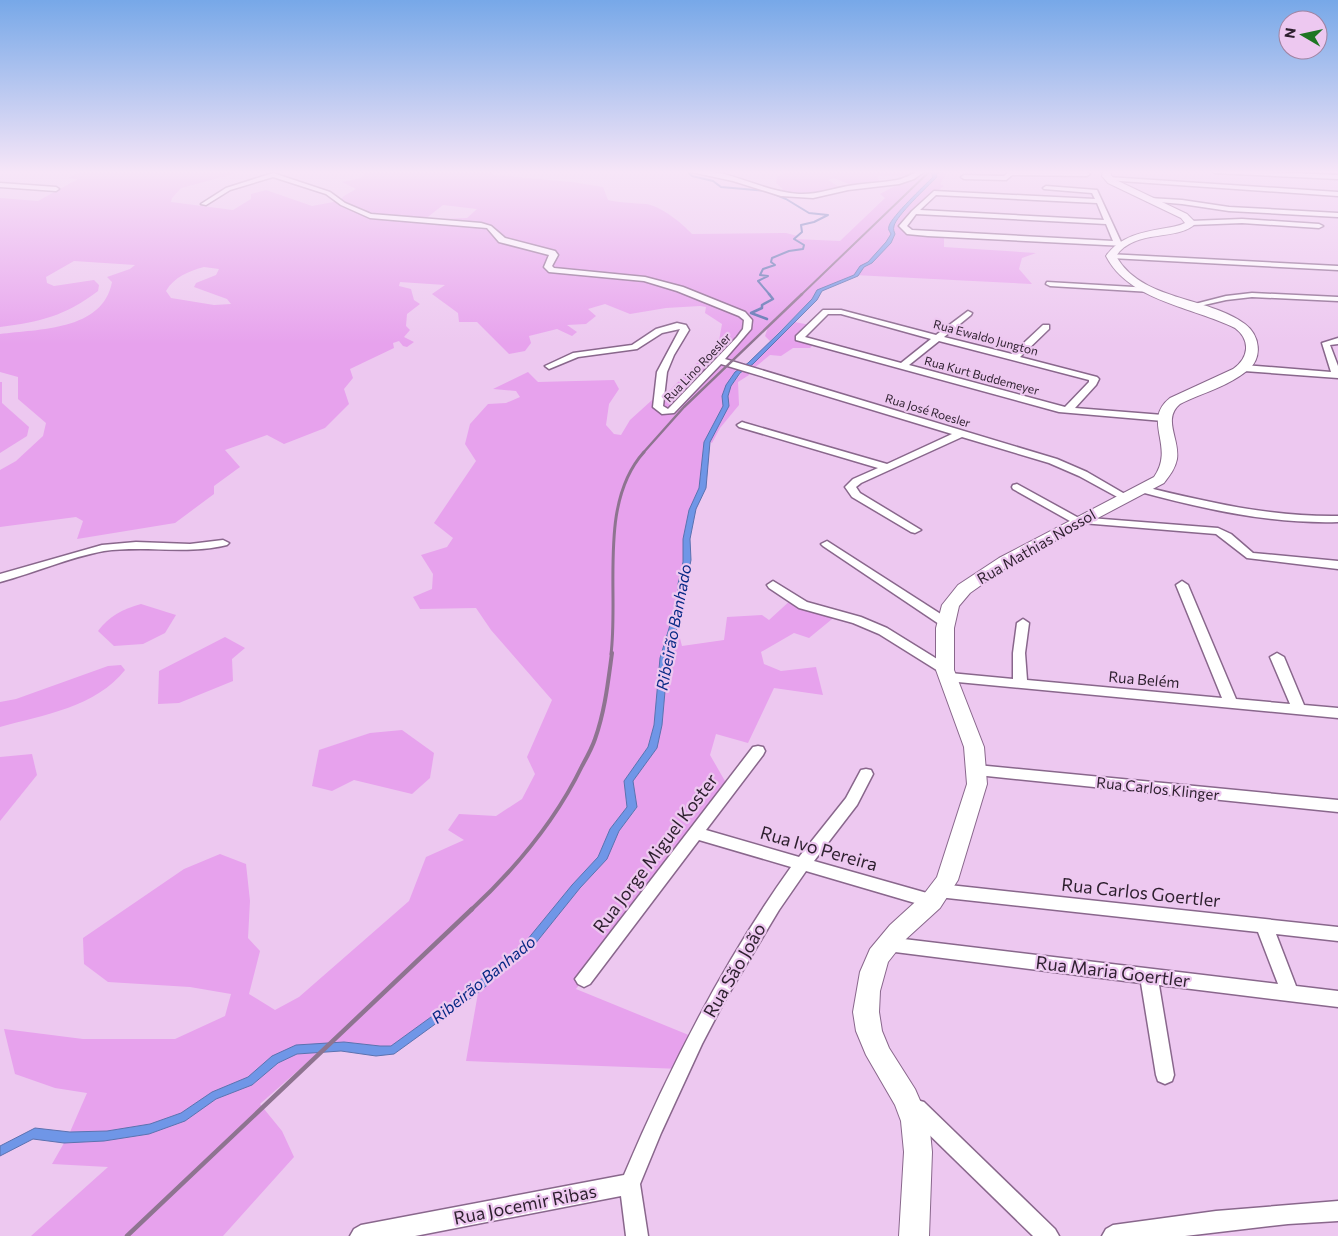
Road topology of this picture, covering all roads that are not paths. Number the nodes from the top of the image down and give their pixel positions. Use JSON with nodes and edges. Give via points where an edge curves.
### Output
{"nodes":[{"id":1,"x":489,"y":229,"type":"edge"},
{"id":2,"x":905,"y":229,"type":"edge"},
{"id":3,"x":1112,"y":229,"type":"edge"},
{"id":4,"x":1178,"y":229,"type":"edge"},
{"id":5,"x":1120,"y":244,"type":"junction"},
{"id":6,"x":1111,"y":256,"type":"junction"},
{"id":7,"x":1338,"y":268,"type":"edge"},
{"id":8,"x":1050,"y":284,"type":"dead end"},
{"id":9,"x":1151,"y":290,"type":"junction"},
{"id":10,"x":1338,"y":299,"type":"edge"},
{"id":11,"x":1191,"y":306,"type":"junction"},
{"id":12,"x":968,"y":313,"type":"dead end"},
{"id":13,"x":1046,"y":327,"type":"dead end"},
{"id":14,"x":938,"y":337,"type":"junction"},
{"id":15,"x":799,"y":338,"type":"joint"},
{"id":16,"x":1338,"y":341,"type":"edge"},
{"id":17,"x":1014,"y":357,"type":"junction"},
{"id":18,"x":718,"y":360,"type":"junction"},
{"id":19,"x":549,"y":366,"type":"dead end"},
{"id":20,"x":903,"y":366,"type":"junction"},
{"id":21,"x":1244,"y":368,"type":"junction"},
{"id":22,"x":1337,"y":375,"type":"edge"},
{"id":23,"x":1068,"y":410,"type":"junction"},
{"id":24,"x":1163,"y":418,"type":"junction"},
{"id":25,"x":742,"y":425,"type":"dead end"},
{"id":26,"x":962,"y":433,"type":"junction"},
{"id":27,"x":887,"y":467,"type":"junction"},
{"id":28,"x":1017,"y":487,"type":"dead end"},
{"id":29,"x":1141,"y":489,"type":"junction"},
{"id":30,"x":1125,"y":497,"type":"junction"},
{"id":31,"x":1338,"y":519,"type":"edge"},
{"id":32,"x":1078,"y":521,"type":"junction"},
{"id":33,"x":915,"y":530,"type":"dead end"},
{"id":34,"x":223,"y":543,"type":"dead end"},
{"id":35,"x":827,"y":544,"type":"dead end"},
{"id":36,"x":1336,"y":568,"type":"edge"},
{"id":37,"x":0,"y":578,"type":"edge"},
{"id":38,"x":773,"y":585,"type":"dead end"},
{"id":39,"x":1182,"y":585,"type":"dead end"},
{"id":40,"x":946,"y":622,"type":"junction"},
{"id":41,"x":1023,"y":623,"type":"dead end"},
{"id":42,"x":1277,"y":657,"type":"dead end"},
{"id":43,"x":946,"y":674,"type":"junction"},
{"id":44,"x":1020,"y":684,"type":"junction"},
{"id":45,"x":1231,"y":703,"type":"junction"},
{"id":46,"x":1299,"y":709,"type":"junction"},
{"id":47,"x":1338,"y":712,"type":"edge"},
{"id":48,"x":758,"y":751,"type":"dead end"},
{"id":49,"x":977,"y":770,"type":"junction"},
{"id":50,"x":866,"y":774,"type":"dead end"},
{"id":51,"x":1338,"y":806,"type":"edge"},
{"id":52,"x":694,"y":833,"type":"junction"},
{"id":53,"x":802,"y":864,"type":"junction"},
{"id":54,"x":936,"y":896,"type":"junction"},
{"id":55,"x":1264,"y":925,"type":"junction"},
{"id":56,"x":1338,"y":934,"type":"edge"},
{"id":57,"x":887,"y":944,"type":"junction"},
{"id":58,"x":1149,"y":976,"type":"junction"},
{"id":59,"x":584,"y":979,"type":"dead end"},
{"id":60,"x":1290,"y":993,"type":"junction"},
{"id":61,"x":1338,"y":999,"type":"edge"},
{"id":62,"x":1165,"y":1075,"type":"dead end"},
{"id":63,"x":906,"y":1098,"type":"junction"},
{"id":64,"x":630,"y":1184,"type":"junction"},
{"id":65,"x":1338,"y":1211,"type":"edge"},
{"id":66,"x":361,"y":1236,"type":"edge"},
{"id":67,"x":637,"y":1236,"type":"edge"},
{"id":68,"x":914,"y":1236,"type":"edge"},
{"id":69,"x":1048,"y":1236,"type":"edge"},
{"id":70,"x":1113,"y":1236,"type":"edge"}],
"edges":[{"from":1,"to":18,"type":"street","name":"Rua Lino Roesler","via":[[502,240],[552,253],[548,267],[552,270],[645,279],[742,314],[748,320],[747,329]]},
{"from":2,"to":5,"type":"street","via":[[928,234]]},
{"from":3,"to":5,"type":"street"},
{"from":4,"to":5,"type":"street"},
{"from":5,"to":6,"type":"street"},
{"from":6,"to":7,"type":"street"},
{"from":6,"to":9,"type":"street","via":[[1125,275]]},
{"from":8,"to":9,"type":"street"},
{"from":9,"to":11,"type":"street"},
{"from":10,"to":11,"type":"street","via":[[1252,295]]},
{"from":11,"to":21,"type":"street","via":[[1233,321],[1247,332],[1252,351]]},
{"from":12,"to":14,"type":"street"},
{"from":13,"to":17,"type":"street"},
{"from":14,"to":15,"type":"street","name":"Rua Ewaldo Jungton","via":[[830,311]]},
{"from":14,"to":17,"type":"street","name":"Rua Ewaldo Jungton"},
{"from":14,"to":20,"type":"street"},
{"from":15,"to":20,"type":"street","name":"Rua Kurt Buddemeyer"},
{"from":16,"to":22,"type":"street","via":[[1326,343]]},
{"from":17,"to":23,"type":"street","name":"Rua Ewaldo Jungton","via":[[1094,379]]},
{"from":18,"to":19,"type":"street","name":"Rua Lino Roesler","via":[[676,407],[665,412],[658,407],[662,391],[661,373],[672,348],[685,330],[683,327],[659,331],[634,347],[576,355]]},
{"from":18,"to":26,"type":"street","name":"Rua José Roesler"},
{"from":20,"to":23,"type":"street","name":"Rua Kurt Buddemeyer"},
{"from":21,"to":22,"type":"street"},
{"from":21,"to":24,"type":"street","via":[[1170,403]]},
{"from":23,"to":24,"type":"street","name":"Rua Kurt Buddemeyer"},
{"from":24,"to":29,"type":"street","name":"Rua Mathias Nossol","via":[[1171,449],[1169,464],[1159,480]]},
{"from":25,"to":27,"type":"street"},
{"from":26,"to":27,"type":"street"},
{"from":26,"to":30,"type":"street","name":"Rua José Roesler","via":[[1063,464]]},
{"from":27,"to":33,"type":"street","via":[[850,487],[856,495]]},
{"from":28,"to":32,"type":"street"},
{"from":29,"to":30,"type":"street","name":"Rua Mathias Nossol"},
{"from":29,"to":31,"type":"street","via":[[1235,512],[1295,519]]},
{"from":30,"to":32,"type":"street","name":"Rua Mathias Nossol"},
{"from":32,"to":36,"type":"street","via":[[1218,531],[1251,556]]},
{"from":32,"to":40,"type":"street","name":"Rua Mathias Nossol","via":[[976,580],[955,598]]},
{"from":34,"to":37,"type":"street","via":[[190,547],[136,545],[102,548]]},
{"from":35,"to":40,"type":"street"},
{"from":38,"to":43,"type":"street","via":[[803,605],[883,631]]},
{"from":39,"to":45,"type":"street"},
{"from":40,"to":43,"type":"street","name":"Rua Mathias Nossol"},
{"from":41,"to":44,"type":"street","via":[[1019,653]]},
{"from":42,"to":46,"type":"street"},
{"from":43,"to":44,"type":"street","name":"Rua Belém"},
{"from":43,"to":49,"type":"street","name":"Rua Mathias Nossol","via":[[974,747]]},
{"from":44,"to":45,"type":"street","name":"Rua Belém"},
{"from":45,"to":46,"type":"street","name":"Rua Belém"},
{"from":46,"to":47,"type":"street","name":"Rua Belém"},
{"from":48,"to":52,"type":"street","name":"Rua Jorge Miguel Koster"},
{"from":49,"to":51,"type":"street","name":"Rua Carlos Klinger"},
{"from":49,"to":54,"type":"street","name":"Rua Mathias Nossol","via":[[977,784],[951,870]]},
{"from":50,"to":53,"type":"street","name":"Rua São João","via":[[852,802]]},
{"from":52,"to":53,"type":"street","name":"Rua Ivo Pereira"},
{"from":52,"to":59,"type":"street","name":"Rua Jorge Miguel Koster"},
{"from":53,"to":54,"type":"street","name":"Rua Ivo Pereira"},
{"from":53,"to":64,"type":"street","name":"Rua São João","via":[[750,942],[700,1031]]},
{"from":54,"to":55,"type":"street","name":"Rua Carlos Goertler"},
{"from":54,"to":57,"type":"street","name":"Rua Mathias Nossol"},
{"from":55,"to":56,"type":"street","name":"Rua Carlos Goertler"},
{"from":55,"to":60,"type":"street"},
{"from":57,"to":58,"type":"street","name":"Rua Maria Goertler"},
{"from":57,"to":63,"type":"street","name":"Rua Mathias Nossol","via":[[872,972],[866,1012],[879,1055]]},
{"from":58,"to":60,"type":"street","name":"Rua Maria Goertler"},
{"from":58,"to":62,"type":"street"},
{"from":60,"to":61,"type":"street","name":"Rua Maria Goertler"},
{"from":63,"to":68,"type":"street","name":"Rua Mathias Nossol","via":[[915,1122],[918,1152]]},
{"from":63,"to":69,"type":"street"},
{"from":64,"to":66,"type":"street","name":"Rua Jocemir Ribas"},
{"from":64,"to":67,"type":"street"},
{"from":65,"to":70,"type":"street","via":[[1225,1220]]}]}
